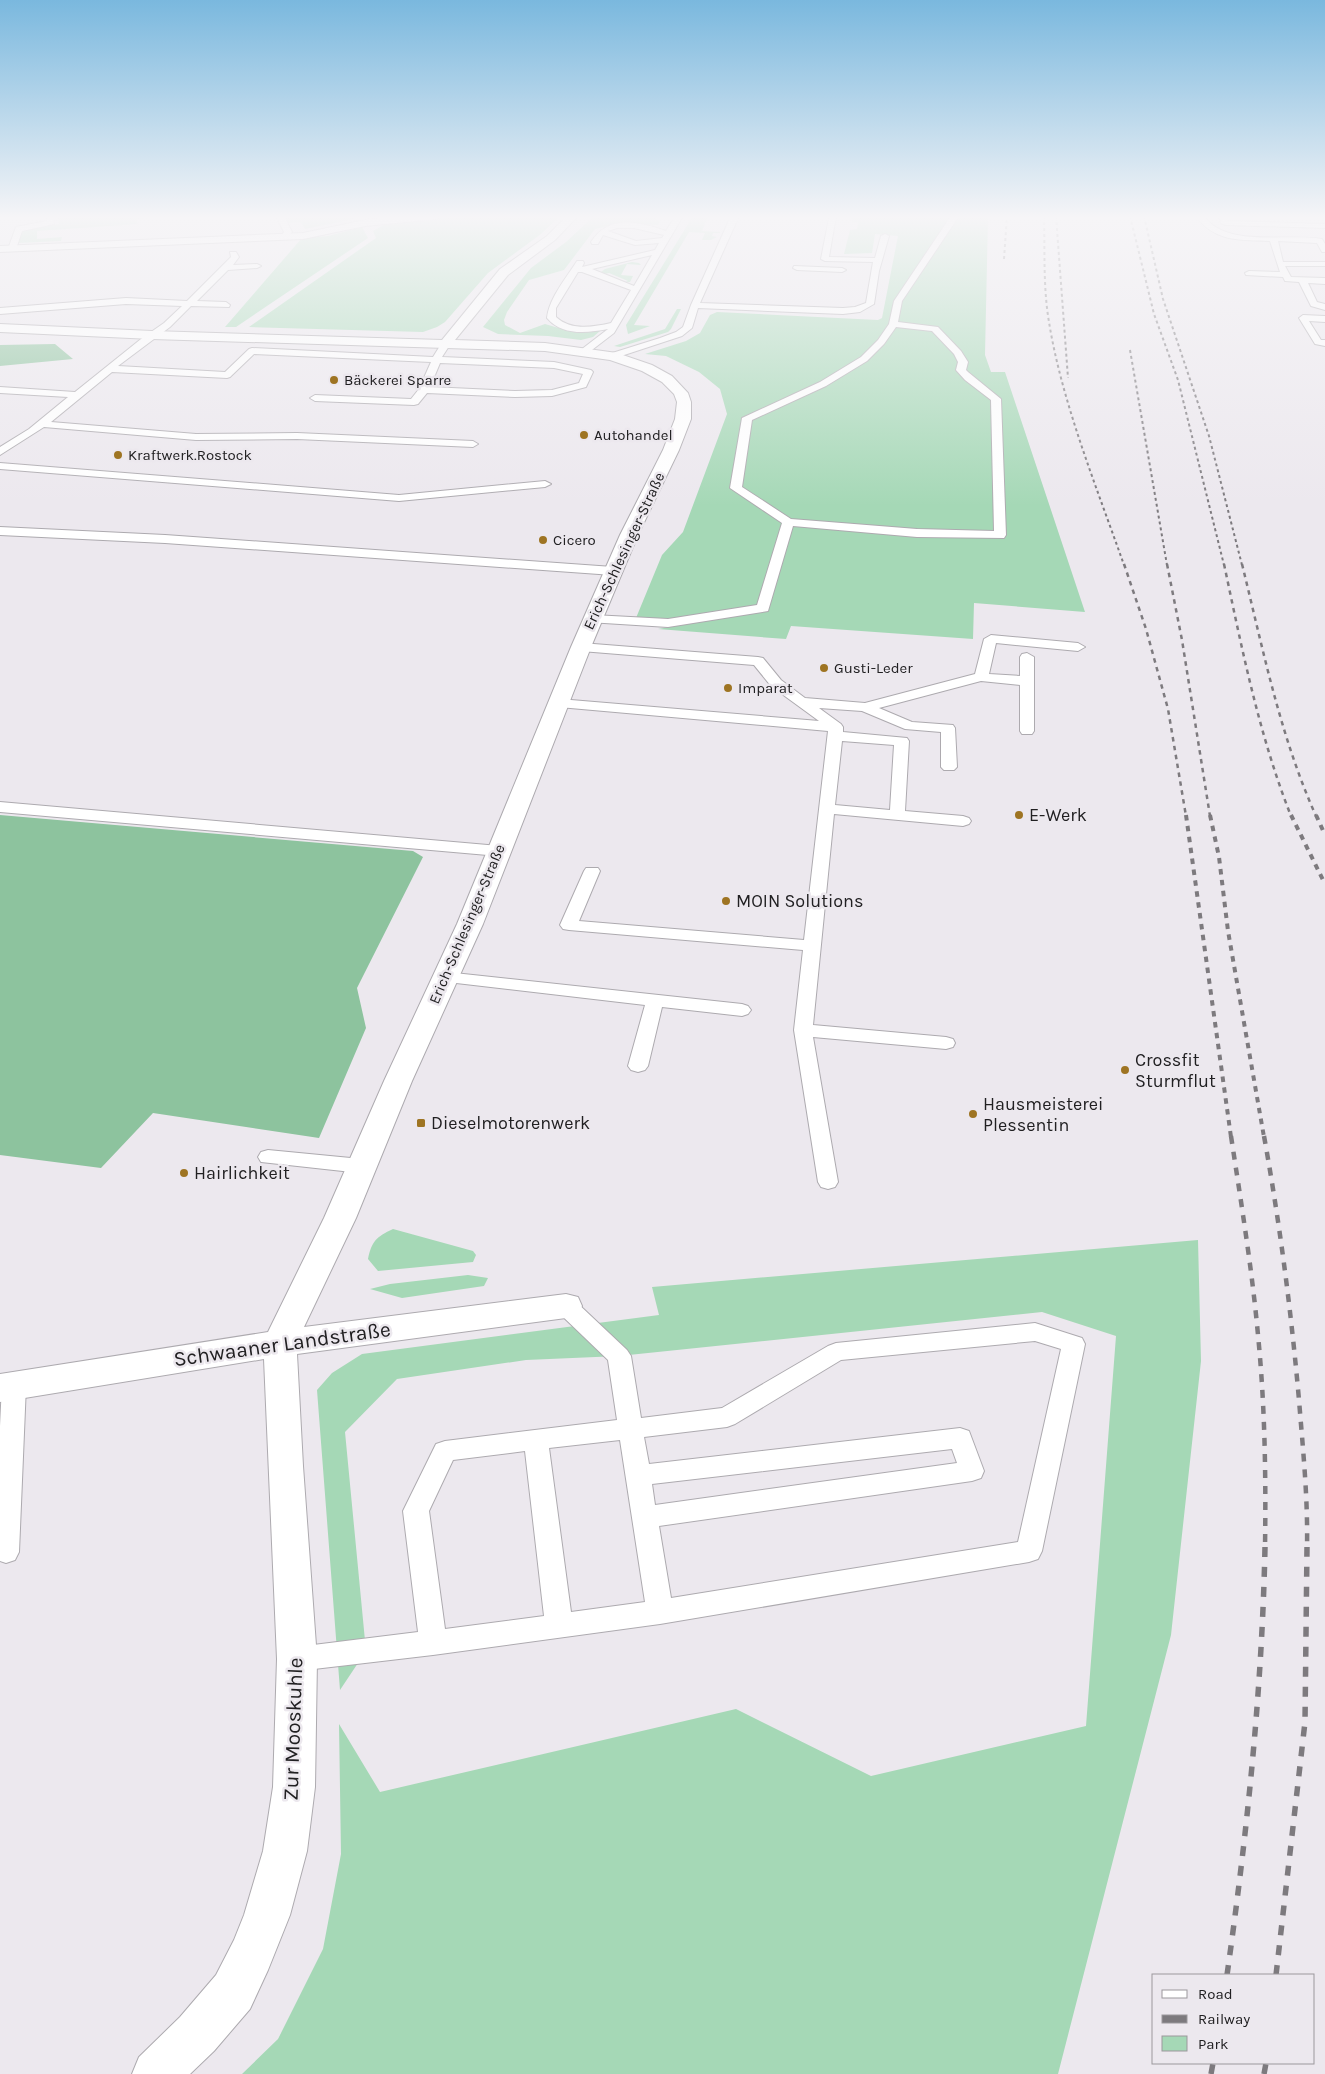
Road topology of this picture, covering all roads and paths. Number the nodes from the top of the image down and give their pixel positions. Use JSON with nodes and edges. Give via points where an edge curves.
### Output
{"nodes":[{"id":1,"x":180,"y":313,"type":"edge"},
{"id":2,"x":471,"y":313,"type":"edge"},
{"id":3,"x":551,"y":313,"type":"edge"},
{"id":4,"x":622,"y":313,"type":"edge"},
{"id":5,"x":692,"y":313,"type":"edge"},
{"id":6,"x":895,"y":313,"type":"edge"},
{"id":7,"x":1307,"y":313,"type":"edge"},
{"id":8,"x":1312,"y":313,"type":"edge"},
{"id":9,"x":1325,"y":319,"type":"edge"},
{"id":10,"x":893,"y":324,"type":"junction"},
{"id":11,"x":0,"y":328,"type":"edge"},
{"id":12,"x":613,"y":328,"type":"junction"},
{"id":13,"x":152,"y":335,"type":"junction"},
{"id":14,"x":446,"y":343,"type":"junction"},
{"id":15,"x":1325,"y":343,"type":"edge"},
{"id":16,"x":601,"y":349,"type":"junction"},
{"id":17,"x":436,"y":358,"type":"junction"},
{"id":18,"x":112,"y":369,"type":"junction"},
{"id":19,"x":0,"y":390,"type":"edge"},
{"id":20,"x":424,"y":390,"type":"junction"},
{"id":21,"x":77,"y":395,"type":"junction"},
{"id":22,"x":315,"y":398,"type":"dead end"},
{"id":23,"x":42,"y":424,"type":"junction"},
{"id":24,"x":473,"y":444,"type":"dead end"},
{"id":25,"x":0,"y":452,"type":"edge"},
{"id":26,"x":0,"y":466,"type":"edge"},
{"id":27,"x":545,"y":484,"type":"dead end"},
{"id":28,"x":788,"y":522,"type":"junction"},
{"id":29,"x":0,"y":532,"type":"edge"},
{"id":30,"x":614,"y":571,"type":"junction"},
{"id":31,"x":593,"y":619,"type":"junction"},
{"id":32,"x":580,"y":647,"type":"junction"},
{"id":33,"x":1078,"y":647,"type":"dead end"},
{"id":34,"x":1027,"y":657,"type":"dead end"},
{"id":35,"x":981,"y":677,"type":"junction"},
{"id":36,"x":1027,"y":681,"type":"junction"},
{"id":37,"x":803,"y":702,"type":"junction"},
{"id":38,"x":559,"y":703,"type":"junction"},
{"id":39,"x":865,"y":707,"type":"junction"},
{"id":40,"x":835,"y":731,"type":"junction"},
{"id":41,"x":1027,"y":731,"type":"dead end"},
{"id":42,"x":949,"y":766,"type":"dead end"},
{"id":43,"x":0,"y":807,"type":"edge"},
{"id":44,"x":827,"y":809,"type":"junction"},
{"id":45,"x":897,"y":815,"type":"junction"},
{"id":46,"x":963,"y":821,"type":"dead end"},
{"id":47,"x":499,"y":850,"type":"junction"},
{"id":48,"x":592,"y":871,"type":"dead end"},
{"id":49,"x":812,"y":946,"type":"junction"},
{"id":50,"x":445,"y":977,"type":"junction"},
{"id":51,"x":655,"y":1000,"type":"junction"},
{"id":52,"x":742,"y":1010,"type":"dead end"},
{"id":53,"x":803,"y":1030,"type":"junction"},
{"id":54,"x":946,"y":1042,"type":"dead end"},
{"id":55,"x":638,"y":1066,"type":"dead end"},
{"id":56,"x":268,"y":1157,"type":"dead end"},
{"id":57,"x":361,"y":1166,"type":"junction"},
{"id":58,"x":828,"y":1182,"type":"dead end"},
{"id":59,"x":566,"y":1306,"type":"joint"},
{"id":60,"x":280,"y":1343,"type":"junction"},
{"id":61,"x":7,"y":1387,"type":"edge"},
{"id":62,"x":631,"y":1430,"type":"junction"},
{"id":63,"x":536,"y":1441,"type":"junction"},
{"id":64,"x":638,"y":1474,"type":"junction"},
{"id":65,"x":645,"y":1517,"type":"junction"},
{"id":66,"x":6,"y":1552,"type":"dead end"},
{"id":67,"x":660,"y":1612,"type":"junction"},
{"id":68,"x":559,"y":1626,"type":"junction"},
{"id":69,"x":434,"y":1643,"type":"junction"},
{"id":70,"x":297,"y":1659,"type":"junction"},
{"id":71,"x":156,"y":2074,"type":"edge"}],
"edges":[{"from":1,"to":13,"type":"lane"},
{"from":2,"to":14,"type":"street"},
{"from":3,"to":12,"type":"lane","via":[[550,318],[559,324],[576,329]]},
{"from":4,"to":12,"type":"lane"},
{"from":5,"to":16,"type":"lane","via":[[687,328],[679,334]]},
{"from":6,"to":10,"type":"lane"},
{"from":7,"to":15,"type":"lane","via":[[1318,342]]},
{"from":8,"to":9,"type":"lane"},
{"from":10,"to":28,"type":"lane","via":[[864,359],[823,384],[747,418],[736,488]]},
{"from":10,"to":28,"type":"lane","via":[[935,329],[960,357],[963,362],[961,370],[966,378],[996,399],[1000,536]]},
{"from":11,"to":13,"type":"street","name":"Erich-Schlesinger-Straße"},
{"from":12,"to":16,"type":"lane"},
{"from":13,"to":14,"type":"street","name":"Erich-Schlesinger-Straße"},
{"from":13,"to":18,"type":"lane"},
{"from":14,"to":16,"type":"street","name":"Erich-Schlesinger-Straße"},
{"from":14,"to":17,"type":"lane"},
{"from":16,"to":30,"type":"street","name":"Erich-Schlesinger-Straße","via":[[657,373],[681,393],[684,402],[684,419]]},
{"from":17,"to":18,"type":"lane","via":[[252,352],[227,375]]},
{"from":17,"to":20,"type":"lane"},
{"from":17,"to":20,"type":"lane","via":[[554,365],[588,372],[583,385],[552,393]]},
{"from":18,"to":21,"type":"lane"},
{"from":19,"to":21,"type":"lane"},
{"from":20,"to":22,"type":"lane","via":[[414,402]]},
{"from":21,"to":23,"type":"lane"},
{"from":23,"to":24,"type":"lane","via":[[196,437],[298,436]]},
{"from":23,"to":25,"type":"lane"},
{"from":26,"to":27,"type":"lane","via":[[399,498]]},
{"from":28,"to":31,"type":"lane","via":[[763,608],[668,623]]},
{"from":29,"to":30,"type":"lane","via":[[165,539]]},
{"from":30,"to":31,"type":"street","name":"Erich-Schlesinger-Straße"},
{"from":31,"to":32,"type":"street","name":"Erich-Schlesinger-Straße"},
{"from":32,"to":37,"type":"lane","via":[[758,661],[776,683]]},
{"from":32,"to":38,"type":"street","name":"Erich-Schlesinger-Straße"},
{"from":33,"to":35,"type":"lane","via":[[991,639]]},
{"from":34,"to":36,"type":"lane"},
{"from":35,"to":36,"type":"lane"},
{"from":35,"to":39,"type":"lane"},
{"from":36,"to":41,"type":"lane"},
{"from":37,"to":39,"type":"lane"},
{"from":37,"to":40,"type":"lane"},
{"from":38,"to":40,"type":"lane"},
{"from":38,"to":47,"type":"street","name":"Erich-Schlesinger-Straße"},
{"from":39,"to":42,"type":"lane","via":[[910,726],[948,728]]},
{"from":40,"to":44,"type":"lane"},
{"from":40,"to":45,"type":"lane","via":[[902,741]]},
{"from":43,"to":47,"type":"lane"},
{"from":44,"to":45,"type":"lane"},
{"from":44,"to":49,"type":"lane"},
{"from":45,"to":46,"type":"lane"},
{"from":47,"to":50,"type":"street","name":"Erich-Schlesinger-Straße"},
{"from":48,"to":49,"type":"lane","via":[[569,925]]},
{"from":49,"to":53,"type":"lane"},
{"from":50,"to":51,"type":"lane"},
{"from":50,"to":57,"type":"street","name":"Erich-Schlesinger-Straße"},
{"from":51,"to":52,"type":"lane"},
{"from":51,"to":55,"type":"lane"},
{"from":53,"to":54,"type":"lane"},
{"from":53,"to":58,"type":"lane"},
{"from":56,"to":57,"type":"lane"},
{"from":57,"to":60,"type":"street","name":"Erich-Schlesinger-Straße","via":[[340,1218]]},
{"from":59,"to":60,"type":"street","name":"Schwaaner Landstraße"},
{"from":59,"to":62,"type":"lane","via":[[619,1356]]},
{"from":60,"to":61,"type":"street","name":"Schwaaner Landstraße"},
{"from":60,"to":70,"type":"street","name":"Zur Mooskuhle"},
{"from":61,"to":66,"type":"lane"},
{"from":62,"to":63,"type":"lane"},
{"from":62,"to":64,"type":"lane"},
{"from":62,"to":67,"type":"lane","via":[[727,1417],[836,1352],[1035,1332],[1074,1344],[1028,1551]]},
{"from":63,"to":68,"type":"lane"},
{"from":63,"to":69,"type":"lane","via":[[445,1451],[416,1511]]},
{"from":64,"to":65,"type":"lane"},
{"from":64,"to":65,"type":"lane","via":[[960,1438],[972,1471]]},
{"from":65,"to":67,"type":"lane"},
{"from":67,"to":68,"type":"lane"},
{"from":68,"to":69,"type":"lane"},
{"from":69,"to":70,"type":"lane"},
{"from":70,"to":71,"type":"street","name":"Zur Mooskuhle","via":[[294,1787],[285,1851],[267,1916],[233,1992],[197,2034]]}]}
